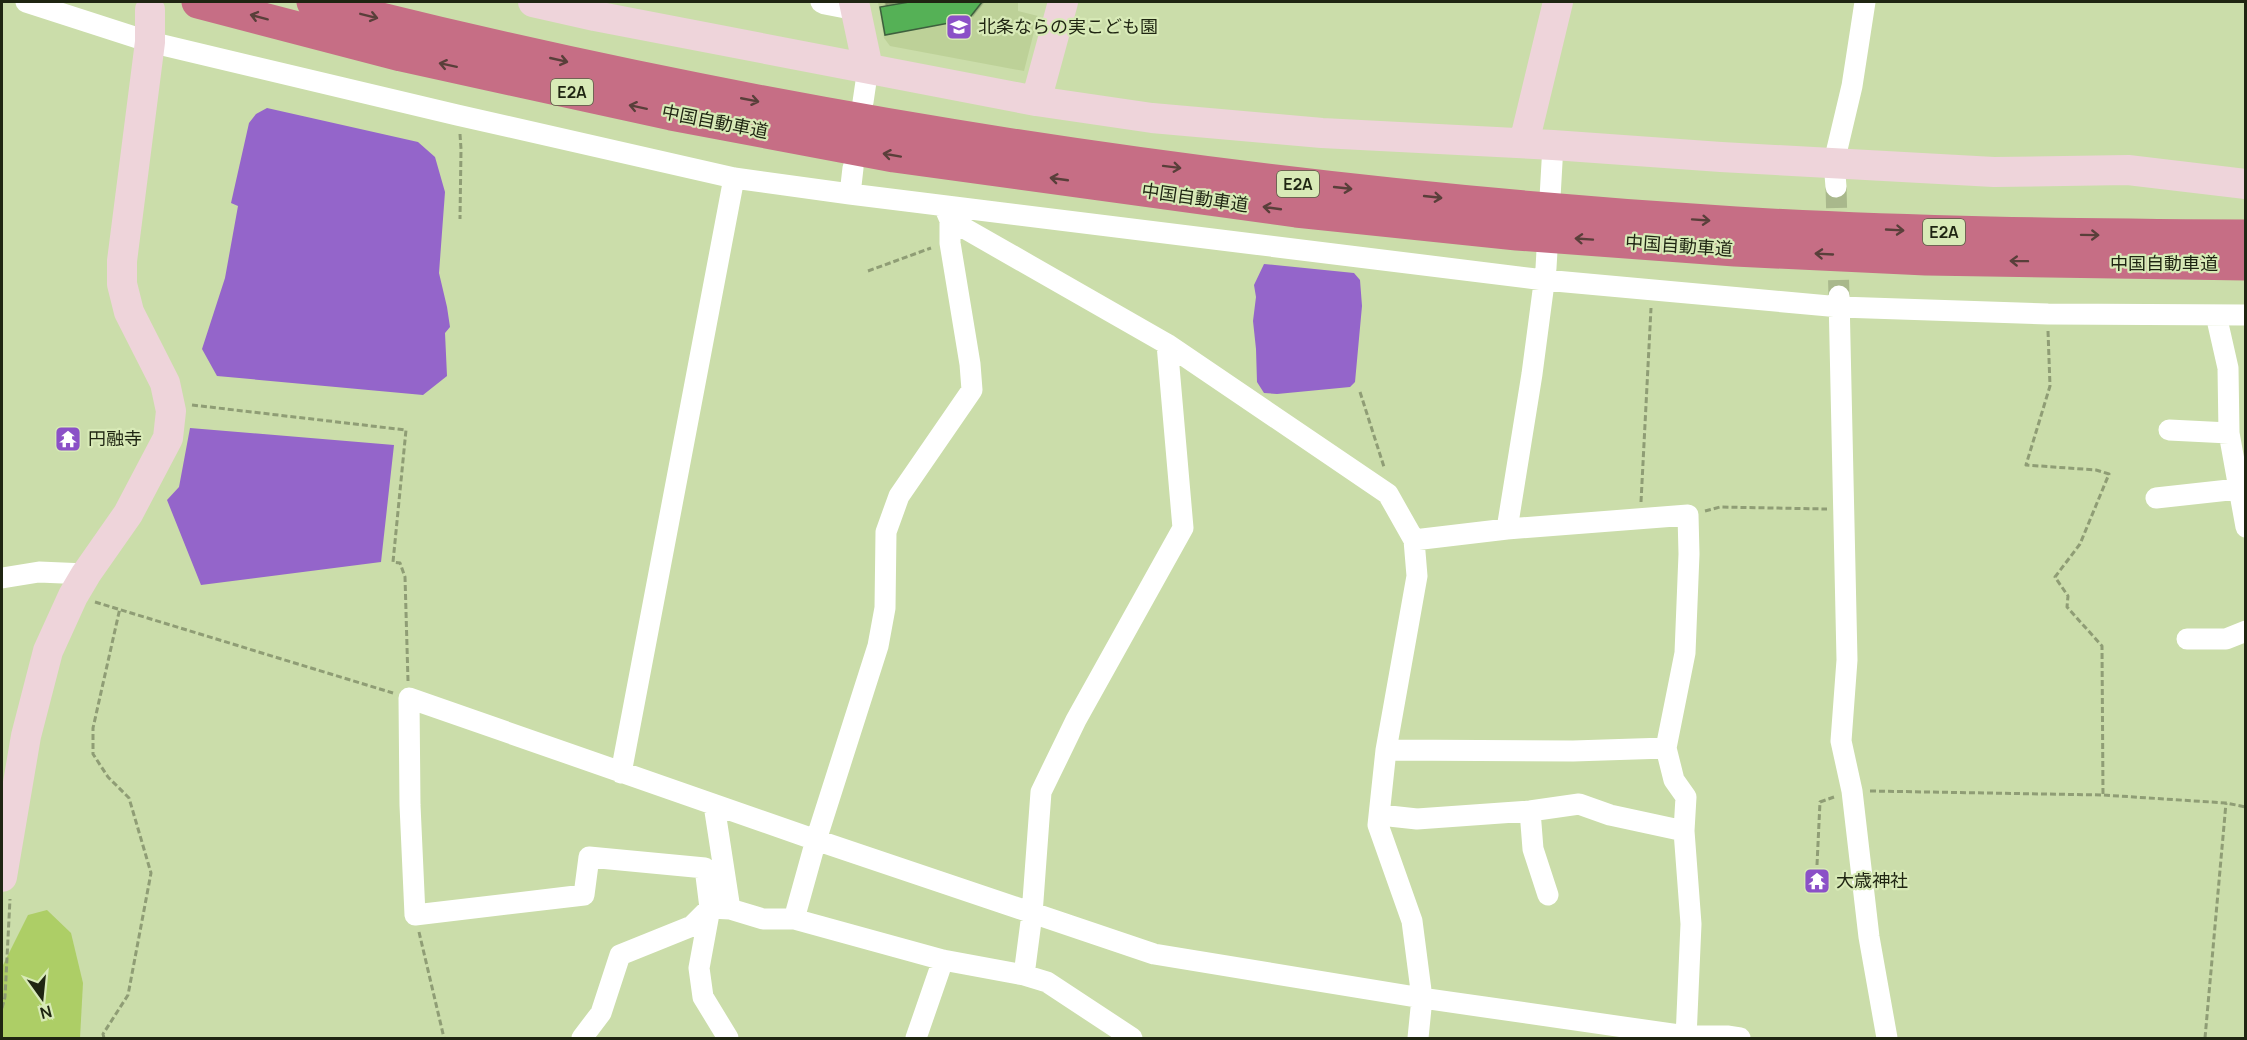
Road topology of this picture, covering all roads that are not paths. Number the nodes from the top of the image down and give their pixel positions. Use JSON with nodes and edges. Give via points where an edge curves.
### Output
{"nodes":[{"id":1,"x":26,"y":2,"type":"edge"},
{"id":2,"x":198,"y":2,"type":"edge"},
{"id":3,"x":313,"y":2,"type":"edge"},
{"id":4,"x":533,"y":2,"type":"edge"},
{"id":5,"x":821,"y":2,"type":"edge"},
{"id":6,"x":1063,"y":2,"type":"edge"},
{"id":7,"x":1558,"y":2,"type":"edge"},
{"id":8,"x":1865,"y":2,"type":"edge"},
{"id":9,"x":855,"y":6,"type":"edge"},
{"id":10,"x":596,"y":9,"type":"edge"},
{"id":11,"x":150,"y":10,"type":"dead end"},
{"id":12,"x":150,"y":42,"type":"junction"},
{"id":13,"x":868,"y":68,"type":"junction"},
{"id":14,"x":1036,"y":101,"type":"junction"},
{"id":15,"x":863,"y":102,"type":"dead end"},
{"id":16,"x":1524,"y":143,"type":"junction"},
{"id":17,"x":1553,"y":145,"type":"junction"},
{"id":18,"x":952,"y":150,"type":"junction"},
{"id":19,"x":853,"y":168,"type":"dead end"},
{"id":20,"x":1835,"y":175,"type":"junction"},
{"id":21,"x":734,"y":178,"type":"junction"},
{"id":22,"x":2246,"y":184,"type":"edge"},
{"id":23,"x":850,"y":194,"type":"junction"},
{"id":24,"x":947,"y":213,"type":"junction"},
{"id":25,"x":1642,"y":229,"type":"junction"},
{"id":26,"x":2246,"y":236,"type":"edge"},
{"id":27,"x":2246,"y":264,"type":"edge"},
{"id":28,"x":1544,"y":280,"type":"junction"},
{"id":29,"x":1839,"y":301,"type":"junction"},
{"id":30,"x":2216,"y":315,"type":"junction"},
{"id":31,"x":2246,"y":315,"type":"edge"},
{"id":32,"x":1167,"y":344,"type":"junction"},
{"id":33,"x":2237,"y":369,"type":"edge"},
{"id":34,"x":2169,"y":430,"type":"dead end"},
{"id":35,"x":2229,"y":433,"type":"junction"},
{"id":36,"x":2156,"y":498,"type":"dead end"},
{"id":37,"x":2243,"y":508,"type":"edge"},
{"id":38,"x":1507,"y":529,"type":"junction"},
{"id":39,"x":1414,"y":540,"type":"junction"},
{"id":40,"x":2,"y":578,"type":"edge"},
{"id":41,"x":79,"y":585,"type":"junction"},
{"id":42,"x":2246,"y":631,"type":"edge"},
{"id":43,"x":2187,"y":639,"type":"dead end"},
{"id":44,"x":1666,"y":748,"type":"junction"},
{"id":45,"x":1386,"y":750,"type":"junction"},
{"id":46,"x":621,"y":773,"type":"junction"},
{"id":47,"x":714,"y":805,"type":"junction"},
{"id":48,"x":1530,"y":811,"type":"junction"},
{"id":49,"x":1380,"y":815,"type":"junction"},
{"id":50,"x":1684,"y":831,"type":"junction"},
{"id":51,"x":816,"y":840,"type":"junction"},
{"id":52,"x":2,"y":877,"type":"edge"},
{"id":53,"x":1548,"y":895,"type":"dead end"},
{"id":54,"x":720,"y":908,"type":"junction"},
{"id":55,"x":1032,"y":914,"type":"junction"},
{"id":56,"x":794,"y":919,"type":"junction"},
{"id":57,"x":943,"y":960,"type":"junction"},
{"id":58,"x":1024,"y":975,"type":"junction"},
{"id":59,"x":1422,"y":998,"type":"junction"},
{"id":60,"x":1120,"y":1035,"type":"edge"},
{"id":61,"x":1686,"y":1037,"type":"edge"},
{"id":62,"x":582,"y":1038,"type":"edge"},
{"id":63,"x":728,"y":1038,"type":"edge"},
{"id":64,"x":916,"y":1038,"type":"edge"},
{"id":65,"x":1418,"y":1038,"type":"edge"},
{"id":66,"x":1740,"y":1038,"type":"edge"},
{"id":67,"x":1887,"y":1038,"type":"edge"}],
"edges":[{"from":1,"to":12,"type":"street"},
{"from":18,"to":2,"type":"highway","name":"中国自動車道","number":"E2A","one_way":true,"via":[[894,156],[671,114],[401,54]]},
{"from":3,"to":18,"type":"highway","name":"中国自動車道","number":"E2A","one_way":true,"via":[[668,84],[892,127]]},
{"from":4,"to":10,"type":"street"},
{"from":5,"to":9,"type":"street"},
{"from":6,"to":14,"type":"street"},
{"from":7,"to":16,"type":"street"},
{"from":8,"to":20,"type":"street"},
{"from":9,"to":13,"type":"street"},
{"from":10,"to":13,"type":"street"},
{"from":11,"to":12,"type":"street"},
{"from":12,"to":21,"type":"street"},
{"from":12,"to":41,"type":"street","via":[[122,284],[129,312],[165,383],[171,411],[168,438],[128,514]]},
{"from":13,"to":14,"type":"street"},
{"from":13,"to":15,"type":"street"},
{"from":14,"to":16,"type":"street","via":[[1152,118],[1322,133]]},
{"from":16,"to":17,"type":"street"},
{"from":17,"to":20,"type":"street","via":[[1721,157]]},
{"from":17,"to":28,"type":"street"},
{"from":18,"to":25,"type":"highway","name":"中国自動車道","number":"E2A","via":[[1373,205],[1518,234]]},
{"from":19,"to":23,"type":"street"},
{"from":20,"to":22,"type":"street","via":[[2128,170]]},
{"from":21,"to":23,"type":"street"},
{"from":21,"to":46,"type":"street"},
{"from":23,"to":24,"type":"street"},
{"from":24,"to":28,"type":"street"},
{"from":24,"to":32,"type":"street"},
{"from":24,"to":51,"type":"street","via":[[972,390],[899,496],[889,523],[885,608],[878,646]]},
{"from":25,"to":26,"type":"highway","name":"中国自動車道","number":"E2A","one_way":true,"via":[[1737,223],[1924,231]]},
{"from":27,"to":25,"type":"highway","name":"中国自動車道","number":"E2A","one_way":true,"via":[[1926,259],[1735,250]]},
{"from":28,"to":29,"type":"street"},
{"from":28,"to":38,"type":"street"},
{"from":29,"to":30,"type":"street","via":[[2048,314]]},
{"from":29,"to":67,"type":"street","via":[[1846,660],[1841,741],[1852,791],[1869,937]]},
{"from":30,"to":31,"type":"street"},
{"from":30,"to":33,"type":"street"},
{"from":32,"to":39,"type":"street","via":[[1388,494]]},
{"from":32,"to":55,"type":"street","via":[[1183,528],[1076,720],[1041,792]]},
{"from":33,"to":35,"type":"street"},
{"from":34,"to":35,"type":"street"},
{"from":35,"to":37,"type":"street"},
{"from":36,"to":37,"type":"street"},
{"from":38,"to":39,"type":"street"},
{"from":38,"to":44,"type":"street","via":[[1688,515],[1685,653]]},
{"from":39,"to":45,"type":"street","via":[[1417,576]]},
{"from":40,"to":41,"type":"street","via":[[39,572]]},
{"from":41,"to":52,"type":"street","via":[[48,651],[26,736]]},
{"from":42,"to":43,"type":"street","via":[[2226,639]]},
{"from":44,"to":45,"type":"street"},
{"from":44,"to":50,"type":"street","via":[[1674,780],[1686,797]]},
{"from":45,"to":49,"type":"street"},
{"from":46,"to":47,"type":"street"},
{"from":46,"to":54,"type":"street","via":[[409,698],[415,915],[584,895],[588,858],[705,868]]},
{"from":47,"to":51,"type":"street"},
{"from":47,"to":54,"type":"street"},
{"from":48,"to":49,"type":"street","via":[[1417,819]]},
{"from":48,"to":50,"type":"street","via":[[1579,804]]},
{"from":48,"to":53,"type":"street","via":[[1533,849]]},
{"from":49,"to":59,"type":"street","via":[[1378,825],[1412,921]]},
{"from":50,"to":61,"type":"street","via":[[1691,924]]},
{"from":51,"to":55,"type":"street"},
{"from":51,"to":56,"type":"street"},
{"from":54,"to":56,"type":"street","via":[[763,919]]},
{"from":54,"to":62,"type":"street","via":[[692,926],[620,955],[601,1013]]},
{"from":54,"to":63,"type":"street","via":[[699,968],[703,997]]},
{"from":55,"to":58,"type":"street"},
{"from":55,"to":59,"type":"street","via":[[1154,954]]},
{"from":56,"to":57,"type":"street"},
{"from":57,"to":58,"type":"street"},
{"from":57,"to":64,"type":"street"},
{"from":58,"to":60,"type":"street","via":[[1047,982]]},
{"from":59,"to":61,"type":"street"},
{"from":59,"to":65,"type":"street"},
{"from":61,"to":66,"type":"street"}]}
